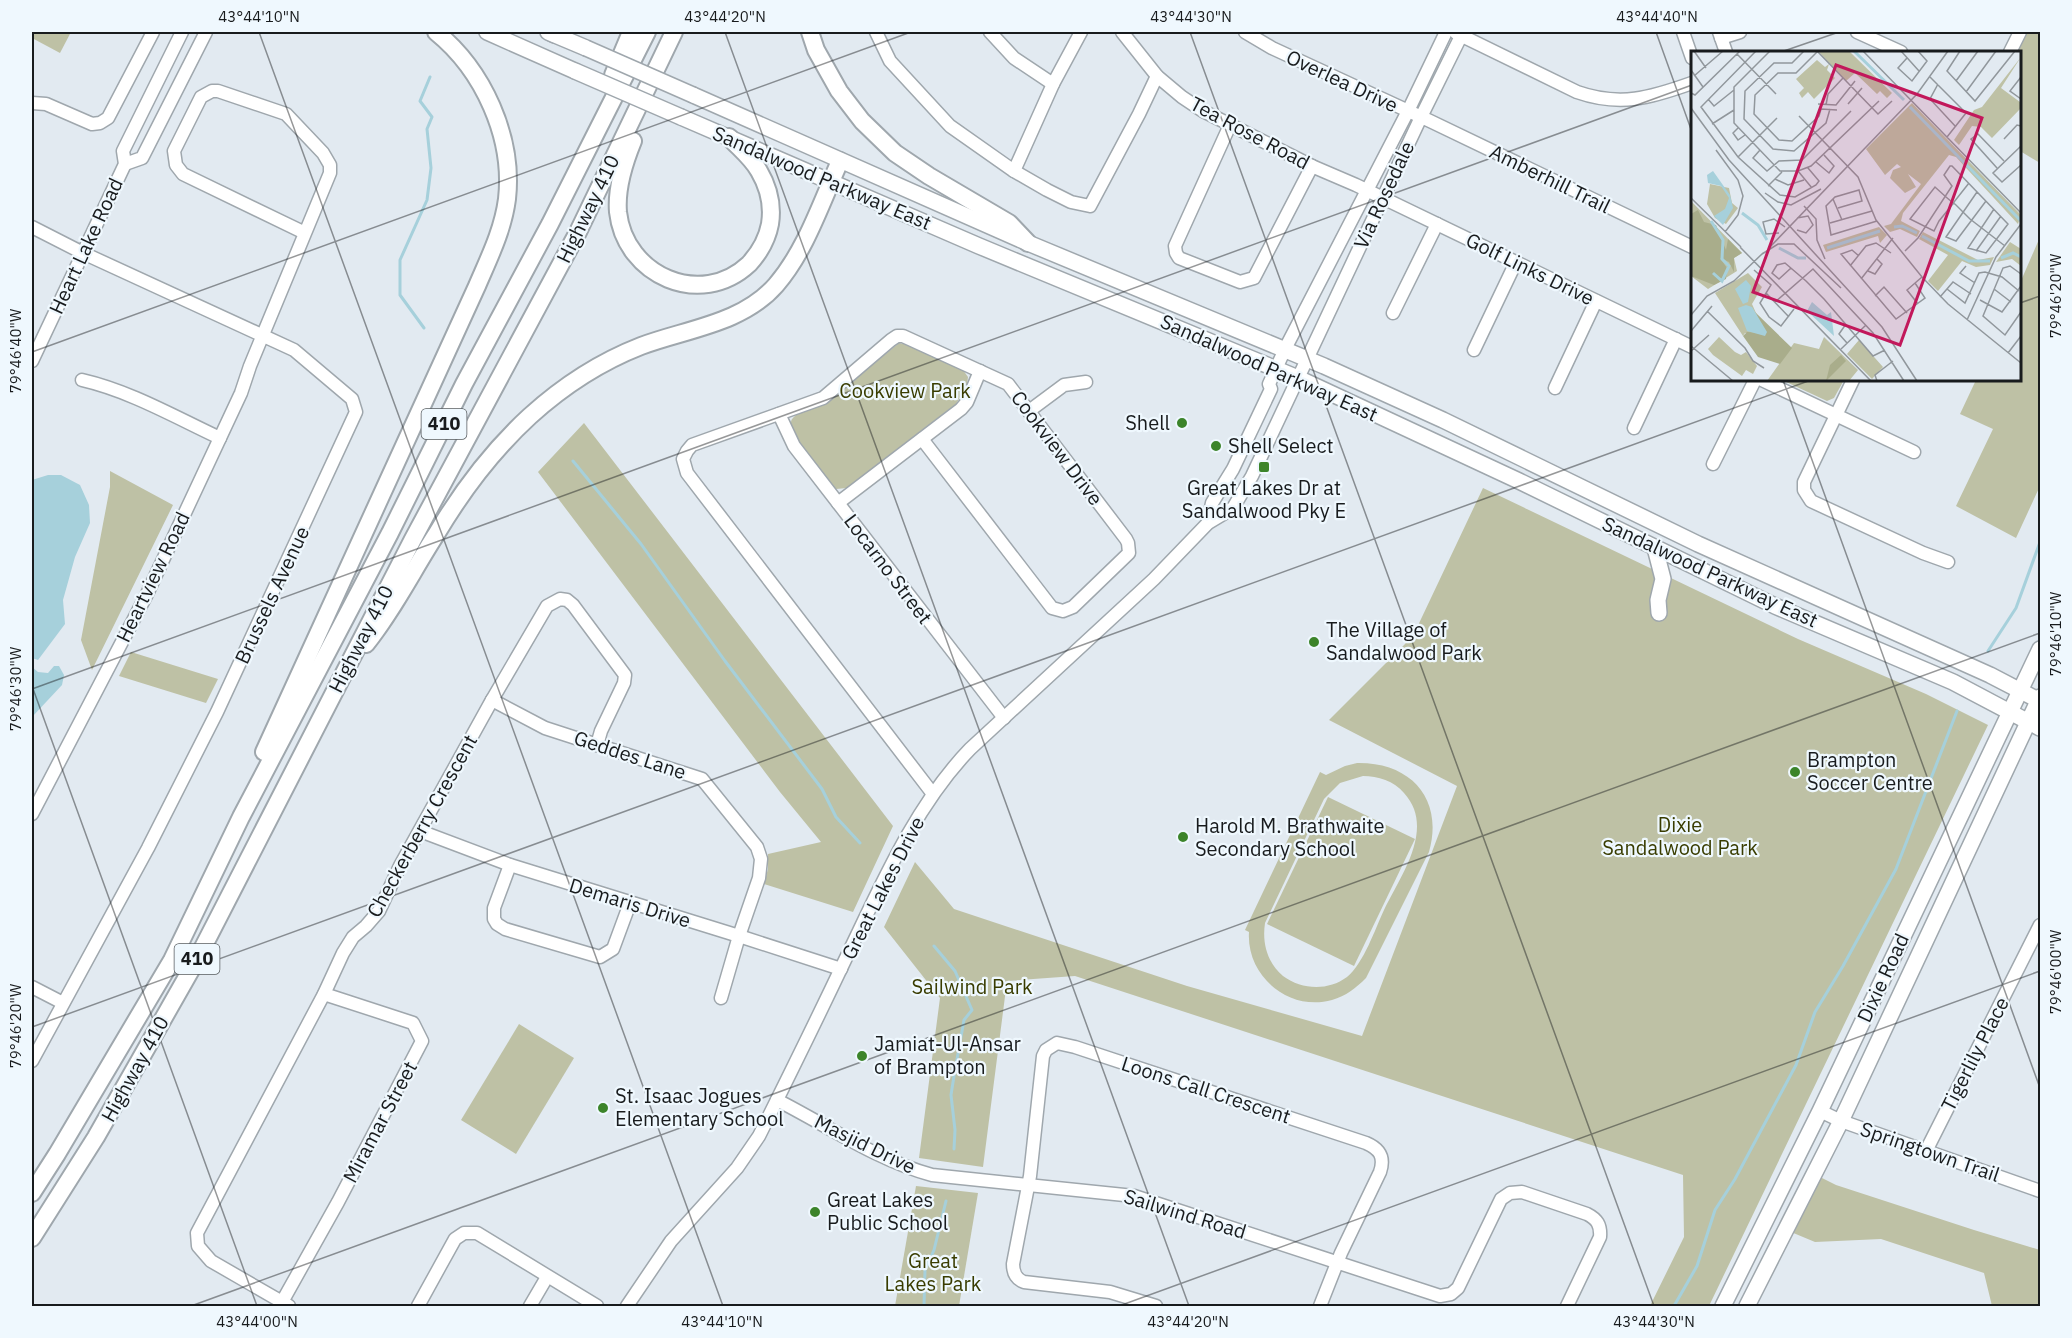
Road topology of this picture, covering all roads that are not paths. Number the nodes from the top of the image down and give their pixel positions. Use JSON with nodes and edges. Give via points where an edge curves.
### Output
{"nodes":[{"id":1,"x":153,"y":32,"type":"edge"},
{"id":2,"x":182,"y":32,"type":"edge"},
{"id":3,"x":206,"y":32,"type":"edge"},
{"id":4,"x":436,"y":32,"type":"edge"},
{"id":5,"x":487,"y":32,"type":"edge"},
{"id":6,"x":551,"y":32,"type":"edge"},
{"id":7,"x":631,"y":32,"type":"edge"},
{"id":8,"x":647,"y":32,"type":"edge"},
{"id":9,"x":673,"y":32,"type":"edge"},
{"id":10,"x":810,"y":32,"type":"edge"},
{"id":11,"x":876,"y":32,"type":"edge"},
{"id":12,"x":990,"y":32,"type":"edge"},
{"id":13,"x":1081,"y":32,"type":"edge"},
{"id":14,"x":1122,"y":32,"type":"edge"},
{"id":15,"x":1245,"y":32,"type":"edge"},
{"id":16,"x":1446,"y":32,"type":"edge"},
{"id":17,"x":1683,"y":32,"type":"edge"},
{"id":18,"x":1740,"y":32,"type":"edge"},
{"id":19,"x":1857,"y":32,"type":"edge"},
{"id":20,"x":2020,"y":32,"type":"edge"},
{"id":21,"x":1459,"y":33,"type":"edge"},
{"id":22,"x":1720,"y":35,"type":"edge"},
{"id":23,"x":1726,"y":51,"type":"edge"},
{"id":24,"x":1899,"y":51,"type":"edge"},
{"id":25,"x":2010,"y":51,"type":"edge"},
{"id":26,"x":1691,"y":55,"type":"edge"},
{"id":27,"x":1157,"y":76,"type":"junction"},
{"id":28,"x":1691,"y":83,"type":"edge"},
{"id":29,"x":1053,"y":84,"type":"junction"},
{"id":30,"x":32,"y":103,"type":"edge"},
{"id":31,"x":1408,"y":111,"type":"junction"},
{"id":32,"x":604,"y":116,"type":"junction"},
{"id":33,"x":1421,"y":117,"type":"junction"},
{"id":34,"x":1230,"y":125,"type":"junction"},
{"id":35,"x":729,"y":138,"type":"junction"},
{"id":36,"x":840,"y":161,"type":"junction"},
{"id":37,"x":125,"y":164,"type":"junction"},
{"id":38,"x":1312,"y":166,"type":"junction"},
{"id":39,"x":1014,"y":171,"type":"junction"},
{"id":40,"x":831,"y":181,"type":"junction"},
{"id":41,"x":1367,"y":190,"type":"junction"},
{"id":42,"x":1383,"y":198,"type":"junction"},
{"id":43,"x":1437,"y":224,"type":"junction"},
{"id":44,"x":32,"y":227,"type":"edge"},
{"id":45,"x":305,"y":233,"type":"junction"},
{"id":46,"x":1028,"y":243,"type":"junction"},
{"id":47,"x":1691,"y":248,"type":"edge"},
{"id":48,"x":83,"y":253,"type":"junction"},
{"id":49,"x":1516,"y":262,"type":"junction"},
{"id":50,"x":1596,"y":301,"type":"junction"},
{"id":51,"x":1393,"y":313,"type":"dead end"},
{"id":52,"x":263,"y":335,"type":"junction"},
{"id":53,"x":1676,"y":339,"type":"junction"},
{"id":54,"x":1691,"y":346,"type":"edge"},
{"id":55,"x":1286,"y":349,"type":"junction"},
{"id":56,"x":1474,"y":350,"type":"dead end"},
{"id":57,"x":1306,"y":358,"type":"junction"},
{"id":58,"x":32,"y":361,"type":"edge"},
{"id":59,"x":1276,"y":369,"type":"junction"},
{"id":60,"x":980,"y":371,"type":"junction"},
{"id":61,"x":1298,"y":378,"type":"junction"},
{"id":62,"x":82,"y":380,"type":"dead end"},
{"id":63,"x":1754,"y":381,"type":"edge"},
{"id":64,"x":1764,"y":381,"type":"edge"},
{"id":65,"x":1853,"y":381,"type":"edge"},
{"id":66,"x":1086,"y":382,"type":"dead end"},
{"id":67,"x":1555,"y":388,"type":"dead end"},
{"id":68,"x":1029,"y":411,"type":"junction"},
{"id":69,"x":779,"y":414,"type":"junction"},
{"id":70,"x":1836,"y":415,"type":"junction"},
{"id":71,"x":1634,"y":428,"type":"dead end"},
{"id":72,"x":220,"y":438,"type":"junction"},
{"id":73,"x":922,"y":439,"type":"junction"},
{"id":74,"x":1914,"y":452,"type":"dead end"},
{"id":75,"x":1713,"y":464,"type":"dead end"},
{"id":76,"x":838,"y":503,"type":"junction"},
{"id":77,"x":1208,"y":523,"type":"junction"},
{"id":78,"x":1698,"y":544,"type":"junction"},
{"id":79,"x":1655,"y":548,"type":"junction"},
{"id":80,"x":1687,"y":562,"type":"junction"},
{"id":81,"x":1948,"y":562,"type":"dead end"},
{"id":82,"x":1659,"y":613,"type":"dead end"},
{"id":83,"x":2040,"y":649,"type":"edge"},
{"id":84,"x":345,"y":670,"type":"junction"},
{"id":85,"x":2021,"y":690,"type":"junction"},
{"id":86,"x":2040,"y":699,"type":"edge"},
{"id":87,"x":492,"y":700,"type":"junction"},
{"id":88,"x":2010,"y":712,"type":"junction"},
{"id":89,"x":1004,"y":718,"type":"junction"},
{"id":90,"x":2035,"y":725,"type":"edge"},
{"id":91,"x":597,"y":745,"type":"junction"},
{"id":92,"x":933,"y":794,"type":"junction"},
{"id":93,"x":32,"y":814,"type":"edge"},
{"id":94,"x":241,"y":817,"type":"junction"},
{"id":95,"x":420,"y":831,"type":"junction"},
{"id":96,"x":510,"y":866,"type":"junction"},
{"id":97,"x":630,"y":903,"type":"junction"},
{"id":98,"x":2040,"y":925,"type":"edge"},
{"id":99,"x":739,"y":936,"type":"junction"},
{"id":100,"x":841,"y":969,"type":"junction"},
{"id":101,"x":32,"y":987,"type":"edge"},
{"id":102,"x":324,"y":994,"type":"junction"},
{"id":103,"x":721,"y":998,"type":"dead end"},
{"id":104,"x":63,"y":1003,"type":"junction"},
{"id":105,"x":32,"y":1061,"type":"edge"},
{"id":106,"x":777,"y":1100,"type":"junction"},
{"id":107,"x":1820,"y":1111,"type":"junction"},
{"id":108,"x":1840,"y":1121,"type":"junction"},
{"id":109,"x":1926,"y":1151,"type":"junction"},
{"id":110,"x":1029,"y":1184,"type":"junction"},
{"id":111,"x":2040,"y":1191,"type":"edge"},
{"id":112,"x":32,"y":1193,"type":"edge"},
{"id":113,"x":32,"y":1238,"type":"edge"},
{"id":114,"x":1337,"y":1262,"type":"junction"},
{"id":115,"x":547,"y":1277,"type":"junction"},
{"id":116,"x":285,"y":1304,"type":"edge"},
{"id":117,"x":418,"y":1306,"type":"edge"},
{"id":118,"x":530,"y":1306,"type":"edge"},
{"id":119,"x":597,"y":1306,"type":"edge"},
{"id":120,"x":627,"y":1306,"type":"edge"},
{"id":121,"x":1156,"y":1306,"type":"edge"},
{"id":122,"x":1320,"y":1306,"type":"edge"},
{"id":123,"x":1567,"y":1306,"type":"edge"},
{"id":124,"x":1723,"y":1306,"type":"edge"},
{"id":125,"x":1747,"y":1306,"type":"edge"}],
"edges":[{"from":1,"to":30,"type":"street","via":[[108,118],[100,123],[92,124],[46,104]]},
{"from":2,"to":37,"type":"street","name":"Heart Lake Road","via":[[123,151]]},
{"from":3,"to":37,"type":"street","name":"Heart Lake Road","via":[[142,158]]},
{"from":4,"to":94,"type":"highway","via":[[476,77],[502,135],[508,185],[501,224],[477,286],[253,775]]},
{"from":5,"to":35,"type":"main road","name":"Sandalwood Parkway East","bridge":true},
{"from":6,"to":36,"type":"main road","name":"Sandalwood Parkway East","bridge":true},
{"from":7,"to":32,"type":"highway","via":[[605,95]]},
{"from":8,"to":32,"type":"highway","name":"Highway 410","number":"410"},
{"from":9,"to":35,"type":"highway","via":[[670,56],[625,161],[618,202],[620,223],[634,252],[650,269],[673,281],[698,285],[724,280],[754,258],[766,239],[771,216],[767,186],[754,163]]},
{"from":9,"to":84,"type":"highway","name":"Highway 410","number":"410","via":[[578,232]]},
{"from":10,"to":46,"type":"highway","via":[[839,91],[886,145],[929,176],[1009,223]]},
{"from":11,"to":39,"type":"street","via":[[890,61],[950,126]]},
{"from":12,"to":29,"type":"street","via":[[1014,58]]},
{"from":13,"to":29,"type":"street"},
{"from":14,"to":27,"type":"street","name":"Tea Rose Road"},
{"from":15,"to":31,"type":"street","name":"Overlea Drive"},
{"from":16,"to":31,"type":"street","name":"Via Rosedale"},
{"from":17,"to":26,"type":"street"},
{"from":18,"to":22,"type":"street"},
{"from":19,"to":24,"type":"street"},
{"from":20,"to":25,"type":"street"},
{"from":21,"to":28,"type":"street","via":[[1595,98],[1644,99]]},
{"from":21,"to":33,"type":"street","name":"Via Rosedale"},
{"from":22,"to":23,"type":"street"},
{"from":27,"to":34,"type":"street","name":"Tea Rose Road","via":[[1182,97]]},
{"from":27,"to":39,"type":"street","via":[[1090,206],[1071,202]]},
{"from":29,"to":39,"type":"street"},
{"from":31,"to":33,"type":"street","name":"Amberhill Trail"},
{"from":31,"to":41,"type":"street","name":"Via Rosedale"},
{"from":32,"to":94,"type":"highway","name":"Highway 410","number":"410"},
{"from":33,"to":42,"type":"street","name":"Via Rosedale"},
{"from":33,"to":47,"type":"street","name":"Amberhill Trail"},
{"from":34,"to":38,"type":"street","name":"Tea Rose Road"},
{"from":34,"to":38,"type":"street","via":[[1175,246],[1179,258],[1240,282],[1254,278]]},
{"from":35,"to":40,"type":"main road","name":"Sandalwood Parkway East"},
{"from":36,"to":40,"type":"highway"},
{"from":36,"to":46,"type":"main road","name":"Sandalwood Parkway East"},
{"from":37,"to":48,"type":"street","name":"Heart Lake Road"},
{"from":38,"to":41,"type":"street","name":"Tea Rose Road"},
{"from":40,"to":59,"type":"main road","name":"Sandalwood Parkway East"},
{"from":40,"to":84,"type":"highway","via":[[790,266],[774,287],[750,307],[725,320],[641,346],[602,363],[515,430],[476,476],[385,620]]},
{"from":41,"to":42,"type":"street","name":"Golf Links Drive"},
{"from":41,"to":55,"type":"street","name":"Via Rosedale"},
{"from":42,"to":43,"type":"street","name":"Golf Links Drive"},
{"from":42,"to":57,"type":"street","name":"Via Rosedale"},
{"from":43,"to":49,"type":"street","name":"Golf Links Drive"},
{"from":43,"to":51,"type":"street"},
{"from":44,"to":48,"type":"street","name":"Brussels Avenue"},
{"from":45,"to":45,"type":"street","name":"Heartview Road","via":[[330,173],[323,153],[286,114],[225,92],[206,93],[174,151],[178,170]]},
{"from":45,"to":52,"type":"street","name":"Heartview Road"},
{"from":46,"to":55,"type":"main road","name":"Sandalwood Parkway East"},
{"from":48,"to":52,"type":"street","name":"Brussels Avenue"},
{"from":48,"to":58,"type":"street","name":"Heart Lake Road"},
{"from":49,"to":50,"type":"street","name":"Golf Links Drive"},
{"from":49,"to":56,"type":"street"},
{"from":50,"to":53,"type":"street","name":"Golf Links Drive"},
{"from":50,"to":67,"type":"street"},
{"from":52,"to":72,"type":"street","name":"Heartview Road"},
{"from":52,"to":104,"type":"street","name":"Brussels Avenue","via":[[304,356],[352,399],[355,418],[229,688]]},
{"from":53,"to":54,"type":"street","name":"Golf Links Drive"},
{"from":53,"to":71,"type":"street"},
{"from":55,"to":57,"type":"main road","name":"Sandalwood Parkway East"},
{"from":55,"to":59,"type":"street","name":"Via Rosedale"},
{"from":57,"to":61,"type":"street","name":"Via Rosedale"},
{"from":57,"to":78,"type":"main road","name":"Sandalwood Parkway East"},
{"from":59,"to":61,"type":"main road","name":"Sandalwood Parkway East"},
{"from":59,"to":77,"type":"street","name":"Great Lakes Drive","via":[[1257,421],[1212,503]]},
{"from":60,"to":68,"type":"street","name":"Cookview Drive","via":[[1008,384]]},
{"from":60,"to":69,"type":"street","name":"Cookview Drive","via":[[897,336],[827,395]]},
{"from":60,"to":73,"type":"street","via":[[967,402]]},
{"from":61,"to":77,"type":"street","name":"Great Lakes Drive","via":[[1233,508]]},
{"from":61,"to":79,"type":"main road","name":"Sandalwood Parkway East"},
{"from":62,"to":72,"type":"street","via":[[139,400]]},
{"from":63,"to":75,"type":"street"},
{"from":64,"to":70,"type":"street"},
{"from":65,"to":70,"type":"street"},
{"from":66,"to":68,"type":"street","via":[[1064,385]]},
{"from":68,"to":73,"type":"street","name":"Cookview Drive","via":[[1128,543],[1126,558],[1068,610],[1057,610],[1048,604]]},
{"from":69,"to":76,"type":"street","name":"Locarno Street","via":[[794,446]]},
{"from":69,"to":92,"type":"street","name":"Cookview Drive","via":[[692,445],[682,459],[685,470]]},
{"from":70,"to":74,"type":"street"},
{"from":70,"to":81,"type":"street","via":[[1804,482],[1807,496]]},
{"from":72,"to":93,"type":"street","name":"Heartview Road","via":[[147,594]]},
{"from":73,"to":76,"type":"street"},
{"from":76,"to":89,"type":"street","name":"Locarno Street"},
{"from":77,"to":89,"type":"street","name":"Great Lakes Drive","via":[[1154,579]]},
{"from":78,"to":80,"type":"main road"},
{"from":78,"to":85,"type":"main road","name":"Sandalwood Parkway East"},
{"from":79,"to":80,"type":"main road","name":"Sandalwood Parkway East"},
{"from":79,"to":82,"type":"main road","via":[[1663,579]]},
{"from":80,"to":88,"type":"main road","name":"Sandalwood Parkway East","via":[[1775,606],[1934,673]]},
{"from":83,"to":85,"type":"main road","name":"Dixie Road"},
{"from":84,"to":113,"type":"highway","name":"Highway 410","number":"410","via":[[196,961],[96,1137]]},
{"from":85,"to":86,"type":"main road","name":"Sandalwood Parkway East"},
{"from":85,"to":88,"type":"main road","name":"Dixie Road"},
{"from":86,"to":90,"type":"main road","name":"Dixie Road"},
{"from":87,"to":91,"type":"street","name":"Geddes Lane","via":[[545,728]]},
{"from":87,"to":91,"type":"street","name":"Checkerberry Crescent","via":[[547,606],[567,600],[625,675]]},
{"from":87,"to":95,"type":"street","name":"Checkerberry Crescent"},
{"from":88,"to":90,"type":"main road","name":"Sandalwood Parkway East"},
{"from":88,"to":107,"type":"main road","name":"Dixie Road"},
{"from":89,"to":92,"type":"street","name":"Great Lakes Drive","via":[[963,757]]},
{"from":90,"to":108,"type":"main road","name":"Dixie Road"},
{"from":91,"to":99,"type":"street","name":"Geddes Lane","via":[[702,778],[757,847],[761,869]]},
{"from":92,"to":100,"type":"street","name":"Great Lakes Drive"},
{"from":94,"to":112,"type":"highway","name":"Highway 410","number":"410","via":[[172,960]]},
{"from":95,"to":96,"type":"street","name":"Demaris Drive"},
{"from":95,"to":102,"type":"street","name":"Checkerberry Crescent","via":[[379,911],[353,937]]},
{"from":96,"to":97,"type":"street","name":"Demaris Drive"},
{"from":96,"to":97,"type":"street","via":[[494,914],[497,924],[505,929],[600,957],[613,949]]},
{"from":97,"to":99,"type":"street","name":"Demaris Drive"},
{"from":98,"to":109,"type":"street","name":"Tigerlily Place"},
{"from":99,"to":100,"type":"street","name":"Demaris Drive"},
{"from":99,"to":103,"type":"street","name":"Geddes Lane"},
{"from":100,"to":106,"type":"street","name":"Great Lakes Drive"},
{"from":101,"to":104,"type":"street"},
{"from":102,"to":116,"type":"street","name":"Checkerberry Crescent","via":[[197,1233],[198,1246],[211,1261]]},
{"from":102,"to":116,"type":"street","name":"Miramar Street","via":[[413,1023],[423,1041]]},
{"from":104,"to":105,"type":"street","name":"Brussels Avenue"},
{"from":106,"to":110,"type":"street","name":"Masjid Drive","via":[[914,1170]]},
{"from":106,"to":120,"type":"street","name":"Great Lakes Drive","via":[[748,1154],[671,1242]]},
{"from":107,"to":108,"type":"street","name":"Springtown Trail"},
{"from":107,"to":124,"type":"main road","name":"Dixie Road"},
{"from":108,"to":109,"type":"street","name":"Springtown Trail"},
{"from":108,"to":125,"type":"main road","name":"Dixie Road"},
{"from":109,"to":111,"type":"street","name":"Springtown Trail"},
{"from":110,"to":114,"type":"street","name":"Sailwind Road","via":[[1134,1196]]},
{"from":110,"to":114,"type":"street","name":"Loons Call Crescent","via":[[1043,1056],[1051,1046],[1064,1044],[1375,1147],[1382,1166]]},
{"from":110,"to":121,"type":"street","via":[[1013,1264],[1020,1280],[1110,1292]]},
{"from":114,"to":122,"type":"street"},
{"from":114,"to":123,"type":"street","name":"Sailwind Road","via":[[1446,1296],[1458,1288],[1502,1199],[1510,1193],[1522,1192],[1587,1214],[1599,1225],[1600,1237]]},
{"from":115,"to":117,"type":"street","via":[[477,1233],[464,1233],[455,1239]]},
{"from":115,"to":118,"type":"street"},
{"from":115,"to":119,"type":"street"}]}
